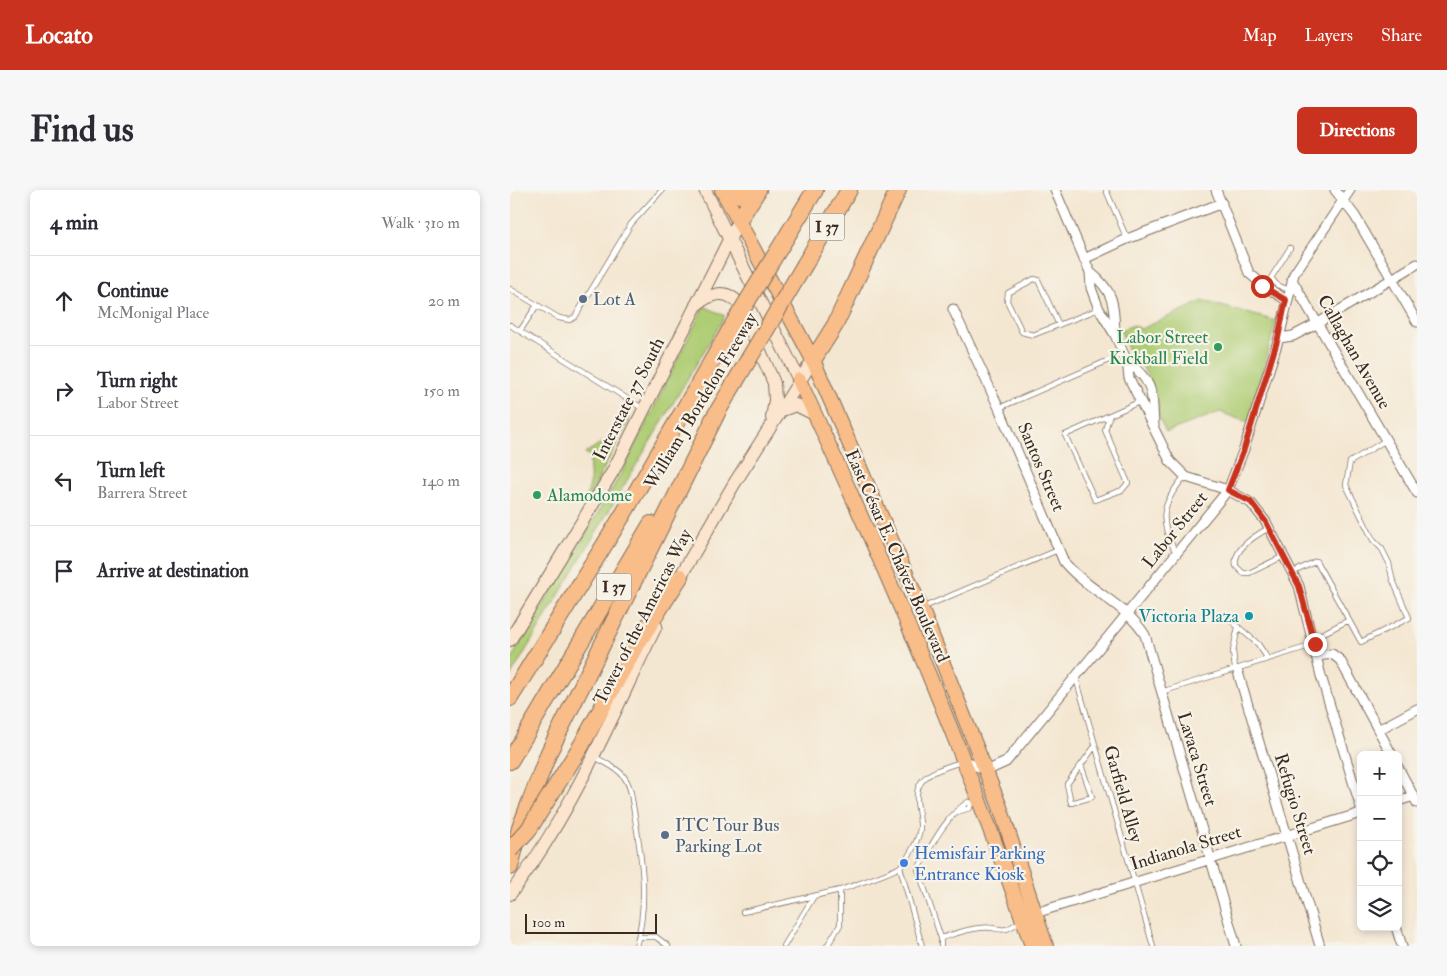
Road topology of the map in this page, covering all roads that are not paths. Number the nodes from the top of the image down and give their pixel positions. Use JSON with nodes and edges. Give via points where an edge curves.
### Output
{"nodes":[{"id":1,"x":662,"y":190,"type":"edge"},
{"id":2,"x":705,"y":190,"type":"edge"},
{"id":3,"x":722,"y":190,"type":"edge"},
{"id":4,"x":728,"y":190,"type":"edge"},
{"id":5,"x":757,"y":190,"type":"edge"},
{"id":6,"x":815,"y":190,"type":"edge"},
{"id":7,"x":849,"y":190,"type":"edge"},
{"id":8,"x":898,"y":190,"type":"edge"},
{"id":9,"x":1055,"y":190,"type":"edge"},
{"id":10,"x":1106,"y":190,"type":"edge"},
{"id":11,"x":1216,"y":190,"type":"edge"},
{"id":12,"x":1335,"y":190,"type":"edge"},
{"id":13,"x":1350,"y":190,"type":"edge"},
{"id":14,"x":1343,"y":200,"type":"junction"},
{"id":15,"x":1222,"y":203,"type":"junction"},
{"id":16,"x":739,"y":220,"type":"junction"},
{"id":17,"x":728,"y":237,"type":"junction"},
{"id":18,"x":1127,"y":239,"type":"junction"},
{"id":19,"x":1290,"y":248,"type":"dead end"},
{"id":20,"x":1084,"y":259,"type":"junction"},
{"id":21,"x":1417,"y":264,"type":"edge"},
{"id":22,"x":1090,"y":272,"type":"junction"},
{"id":23,"x":1392,"y":279,"type":"junction"},
{"id":24,"x":1292,"y":280,"type":"junction"},
{"id":25,"x":510,"y":289,"type":"edge"},
{"id":26,"x":1289,"y":290,"type":"junction"},
{"id":27,"x":1286,"y":300,"type":"junction"},
{"id":28,"x":537,"y":305,"type":"junction"},
{"id":29,"x":694,"y":306,"type":"junction"},
{"id":30,"x":953,"y":309,"type":"dead end"},
{"id":31,"x":1099,"y":309,"type":"junction"},
{"id":32,"x":1417,"y":322,"type":"edge"},
{"id":33,"x":1318,"y":323,"type":"junction"},
{"id":34,"x":510,"y":325,"type":"edge"},
{"id":35,"x":1059,"y":325,"type":"junction"},
{"id":36,"x":520,"y":331,"type":"junction"},
{"id":37,"x":1115,"y":335,"type":"junction"},
{"id":38,"x":1278,"y":338,"type":"junction"},
{"id":39,"x":1125,"y":357,"type":"junction"},
{"id":40,"x":813,"y":360,"type":"junction"},
{"id":41,"x":799,"y":380,"type":"junction"},
{"id":42,"x":1139,"y":402,"type":"junction"},
{"id":43,"x":999,"y":408,"type":"junction"},
{"id":44,"x":643,"y":409,"type":"junction"},
{"id":45,"x":780,"y":411,"type":"junction"},
{"id":46,"x":717,"y":413,"type":"junction"},
{"id":47,"x":814,"y":414,"type":"junction"},
{"id":48,"x":1109,"y":417,"type":"junction"},
{"id":49,"x":770,"y":428,"type":"junction"},
{"id":50,"x":1155,"y":429,"type":"junction"},
{"id":51,"x":847,"y":437,"type":"junction"},
{"id":52,"x":1386,"y":440,"type":"junction"},
{"id":53,"x":828,"y":445,"type":"junction"},
{"id":54,"x":1185,"y":476,"type":"junction"},
{"id":55,"x":1414,"y":480,"type":"edge"},
{"id":56,"x":1228,"y":490,"type":"junction"},
{"id":57,"x":1417,"y":493,"type":"edge"},
{"id":58,"x":1269,"y":528,"type":"junction"},
{"id":59,"x":1058,"y":550,"type":"junction"},
{"id":60,"x":1176,"y":553,"type":"junction"},
{"id":61,"x":1284,"y":556,"type":"junction"},
{"id":62,"x":1292,"y":573,"type":"junction"},
{"id":63,"x":680,"y":577,"type":"joint"},
{"id":64,"x":921,"y":608,"type":"junction"},
{"id":65,"x":1127,"y":614,"type":"junction"},
{"id":66,"x":1228,"y":618,"type":"dead end"},
{"id":67,"x":1348,"y":620,"type":"junction"},
{"id":68,"x":1238,"y":627,"type":"junction"},
{"id":69,"x":510,"y":640,"type":"edge"},
{"id":70,"x":1314,"y":641,"type":"junction"},
{"id":71,"x":1317,"y":656,"type":"junction"},
{"id":72,"x":1268,"y":659,"type":"junction"},
{"id":73,"x":1237,"y":670,"type":"junction"},
{"id":74,"x":1075,"y":678,"type":"junction"},
{"id":75,"x":1161,"y":692,"type":"junction"},
{"id":76,"x":510,"y":698,"type":"edge"},
{"id":77,"x":1417,"y":709,"type":"edge"},
{"id":78,"x":1378,"y":730,"type":"junction"},
{"id":79,"x":1095,"y":746,"type":"junction"},
{"id":80,"x":587,"y":751,"type":"junction"},
{"id":81,"x":1390,"y":751,"type":"edge"},
{"id":82,"x":965,"y":760,"type":"junction"},
{"id":83,"x":510,"y":761,"type":"edge"},
{"id":84,"x":1081,"y":765,"type":"junction"},
{"id":85,"x":986,"y":771,"type":"junction"},
{"id":86,"x":1402,"y":775,"type":"edge"},
{"id":87,"x":1358,"y":796,"type":"edge"},
{"id":88,"x":1415,"y":800,"type":"edge"},
{"id":89,"x":1402,"y":801,"type":"edge"},
{"id":90,"x":975,"y":802,"type":"junction"},
{"id":91,"x":1357,"y":814,"type":"edge"},
{"id":92,"x":1287,"y":834,"type":"junction"},
{"id":93,"x":510,"y":850,"type":"edge"},
{"id":94,"x":1210,"y":858,"type":"junction"},
{"id":95,"x":510,"y":867,"type":"edge"},
{"id":96,"x":900,"y":867,"type":"junction"},
{"id":97,"x":1134,"y":882,"type":"junction"},
{"id":98,"x":840,"y":890,"type":"junction"},
{"id":99,"x":510,"y":894,"type":"edge"},
{"id":100,"x":814,"y":896,"type":"junction"},
{"id":101,"x":743,"y":912,"type":"dead end"},
{"id":102,"x":1028,"y":915,"type":"junction"},
{"id":103,"x":1397,"y":931,"type":"edge"},
{"id":104,"x":638,"y":937,"type":"junction"},
{"id":105,"x":941,"y":938,"type":"junction"},
{"id":106,"x":636,"y":946,"type":"edge"},
{"id":107,"x":668,"y":946,"type":"edge"},
{"id":108,"x":784,"y":946,"type":"edge"},
{"id":109,"x":827,"y":946,"type":"edge"},
{"id":110,"x":922,"y":946,"type":"edge"},
{"id":111,"x":941,"y":946,"type":"edge"},
{"id":112,"x":1032,"y":946,"type":"edge"},
{"id":113,"x":1046,"y":946,"type":"edge"},
{"id":114,"x":1153,"y":946,"type":"edge"},
{"id":115,"x":1236,"y":946,"type":"edge"},
{"id":116,"x":1320,"y":946,"type":"edge"},
{"id":117,"x":1402,"y":946,"type":"edge"}],
"edges":[{"from":1,"to":28,"type":"lane","via":[[631,224],[575,316],[566,321]]},
{"from":2,"to":17,"type":"main road","name":"East César E. Chávez Boulevard"},
{"from":3,"to":16,"type":"main road","name":"East César E. Chávez Boulevard"},
{"from":4,"to":5,"type":"highway","via":[[740,195]]},
{"from":5,"to":16,"type":"highway"},
{"from":6,"to":76,"type":"highway","name":"William J Bordelon Freeway","number":"I 37","bridge":true},
{"from":7,"to":46,"type":"highway","name":"William J Bordelon Freeway","number":"I 37","bridge":true},
{"from":8,"to":40,"type":"highway","via":[[835,325]]},
{"from":9,"to":20,"type":"street"},
{"from":10,"to":18,"type":"lane"},
{"from":11,"to":15,"type":"street"},
{"from":12,"to":14,"type":"street"},
{"from":13,"to":14,"type":"street","name":"Labor Street"},
{"from":14,"to":23,"type":"street"},
{"from":14,"to":24,"type":"street","name":"Labor Street"},
{"from":15,"to":18,"type":"street"},
{"from":15,"to":27,"type":"street","via":[[1249,272],[1262,286]]},
{"from":16,"to":17,"type":"main road","name":"Interstate 37 South"},
{"from":16,"to":40,"type":"main road","name":"East César E. Chávez Boulevard"},
{"from":17,"to":29,"type":"main road","name":"Interstate 37 South"},
{"from":17,"to":41,"type":"main road","name":"East César E. Chávez Boulevard"},
{"from":18,"to":20,"type":"street"},
{"from":19,"to":26,"type":"lane","via":[[1271,278],[1276,285]]},
{"from":20,"to":22,"type":"street"},
{"from":21,"to":23,"type":"street"},
{"from":22,"to":31,"type":"street","via":[[1091,288]]},
{"from":22,"to":37,"type":"street","via":[[1105,284],[1115,310]]},
{"from":23,"to":32,"type":"street"},
{"from":23,"to":33,"type":"street"},
{"from":24,"to":26,"type":"street","name":"Labor Street"},
{"from":24,"to":33,"type":"street","name":"Callaghan Avenue"},
{"from":25,"to":28,"type":"lane"},
{"from":26,"to":27,"type":"street","name":"Labor Street"},
{"from":27,"to":38,"type":"street","name":"Labor Street"},
{"from":28,"to":36,"type":"lane"},
{"from":29,"to":44,"type":"main road","name":"Interstate 37 South"},
{"from":29,"to":49,"type":"main road","via":[[715,294],[727,294],[740,304],[774,383],[775,400]]},
{"from":30,"to":43,"type":"street","name":"Santos Street"},
{"from":31,"to":35,"type":"lane"},
{"from":31,"to":37,"type":"street"},
{"from":33,"to":38,"type":"street","via":[[1292,336]]},
{"from":33,"to":52,"type":"street","name":"Callaghan Avenue"},
{"from":34,"to":36,"type":"lane"},
{"from":35,"to":35,"type":"lane","via":[[1033,336],[1022,332],[1007,301],[1008,293],[1034,279],[1038,280]]},
{"from":36,"to":44,"type":"lane"},
{"from":37,"to":39,"type":"street"},
{"from":38,"to":56,"type":"street","name":"Labor Street"},
{"from":39,"to":42,"type":"street"},
{"from":39,"to":43,"type":"lane"},
{"from":39,"to":50,"type":"street","via":[[1143,374],[1154,399]]},
{"from":40,"to":41,"type":"main road","name":"Tower of the Americas Way"},
{"from":40,"to":51,"type":"main road","name":"East César E. Chávez Boulevard"},
{"from":41,"to":45,"type":"main road","name":"Tower of the Americas Way"},
{"from":41,"to":47,"type":"main road","name":"East César E. Chávez Boulevard"},
{"from":42,"to":48,"type":"lane"},
{"from":42,"to":50,"type":"street"},
{"from":43,"to":59,"type":"street","name":"Santos Street"},
{"from":44,"to":69,"type":"main road","name":"Interstate 37 South","via":[[613,471]]},
{"from":45,"to":47,"type":"main road","via":[[796,405]]},
{"from":45,"to":49,"type":"main road","name":"Tower of the Americas Way"},
{"from":46,"to":83,"type":"highway","name":"William J Bordelon Freeway","number":"I 37"},
{"from":46,"to":95,"type":"highway","via":[[549,752],[520,828]]},
{"from":47,"to":53,"type":"main road","name":"East César E. Chávez Boulevard"},
{"from":48,"to":48,"type":"lane","via":[[1065,436],[1095,500],[1122,490],[1128,483],[1105,430]]},
{"from":49,"to":63,"type":"main road","name":"Tower of the Americas Way"},
{"from":50,"to":54,"type":"street","via":[[1170,462]]},
{"from":51,"to":53,"type":"main road"},
{"from":51,"to":64,"type":"main road","name":"East César E. Chávez Boulevard"},
{"from":52,"to":55,"type":"street","name":"Callaghan Avenue"},
{"from":52,"to":67,"type":"lane","via":[[1350,462],[1346,485],[1373,540],[1389,563],[1409,618],[1361,642]]},
{"from":53,"to":82,"type":"main road","name":"East César E. Chávez Boulevard"},
{"from":54,"to":56,"type":"street"},
{"from":54,"to":60,"type":"lane","via":[[1164,509],[1164,524]]},
{"from":55,"to":57,"type":"street","name":"Callaghan Avenue"},
{"from":56,"to":58,"type":"street","via":[[1251,502]]},
{"from":56,"to":60,"type":"street","name":"Labor Street"},
{"from":58,"to":61,"type":"street"},
{"from":58,"to":61,"type":"lane","via":[[1248,542],[1237,556],[1236,566],[1243,573],[1249,573]]},
{"from":59,"to":64,"type":"lane"},
{"from":59,"to":65,"type":"street","name":"Santos Street","via":[[1075,574]]},
{"from":60,"to":65,"type":"street","name":"Labor Street"},
{"from":61,"to":62,"type":"street"},
{"from":62,"to":67,"type":"lane","via":[[1316,560]]},
{"from":62,"to":70,"type":"street"},
{"from":63,"to":80,"type":"highway","via":[[635,647]]},
{"from":64,"to":85,"type":"main road","name":"East César E. Chávez Boulevard"},
{"from":65,"to":74,"type":"street","name":"Labor Street"},
{"from":65,"to":75,"type":"street","name":"Lavaca Street","via":[[1145,635]]},
{"from":66,"to":68,"type":"lane"},
{"from":67,"to":70,"type":"lane"},
{"from":68,"to":72,"type":"lane","via":[[1258,644]]},
{"from":68,"to":73,"type":"lane","via":[[1233,651]]},
{"from":70,"to":71,"type":"street"},
{"from":70,"to":72,"type":"lane"},
{"from":71,"to":78,"type":"street","via":[[1332,654],[1337,657]]},
{"from":71,"to":87,"type":"street"},
{"from":72,"to":73,"type":"lane"},
{"from":73,"to":75,"type":"lane"},
{"from":73,"to":92,"type":"street","name":"Refugio Street"},
{"from":74,"to":79,"type":"lane","name":"Garfield Alley"},
{"from":74,"to":85,"type":"street","name":"Labor Street","via":[[1006,762]]},
{"from":75,"to":94,"type":"street","name":"Lavaca Street"},
{"from":77,"to":78,"type":"street"},
{"from":78,"to":81,"type":"street"},
{"from":79,"to":84,"type":"lane"},
{"from":79,"to":97,"type":"lane","name":"Garfield Alley"},
{"from":80,"to":93,"type":"highway","bridge":true},
{"from":80,"to":99,"type":"main road","via":[[546,842]]},
{"from":80,"to":104,"type":"lane","via":[[620,771],[628,781],[645,898]]},
{"from":82,"to":85,"type":"street"},
{"from":82,"to":90,"type":"main road","name":"East César E. Chávez Boulevard"},
{"from":82,"to":96,"type":"lane","via":[[935,771],[918,787],[919,836]]},
{"from":84,"to":84,"type":"lane","via":[[1067,784],[1071,803],[1092,797]]},
{"from":85,"to":102,"type":"main road","name":"East César E. Chávez Boulevard"},
{"from":86,"to":88,"type":"street"},
{"from":88,"to":89,"type":"street"},
{"from":90,"to":102,"type":"main road","name":"East César E. Chávez Boulevard"},
{"from":90,"to":105,"type":"lane","via":[[968,802],[952,816],[918,869]]},
{"from":91,"to":92,"type":"street","name":"Indianola Street"},
{"from":92,"to":94,"type":"street","name":"Indianola Street"},
{"from":92,"to":116,"type":"street","name":"Refugio Street"},
{"from":94,"to":97,"type":"street","name":"Indianola Street"},
{"from":94,"to":115,"type":"street","name":"Lavaca Street"},
{"from":96,"to":98,"type":"lane"},
{"from":96,"to":110,"type":"lane"},
{"from":97,"to":102,"type":"street","name":"Indianola Street"},
{"from":97,"to":114,"type":"lane","name":"Garfield Alley"},
{"from":98,"to":100,"type":"lane"},
{"from":98,"to":109,"type":"lane","via":[[840,924]]},
{"from":100,"to":101,"type":"lane"},
{"from":100,"to":108,"type":"lane"},
{"from":102,"to":105,"type":"lane","via":[[1010,929],[1002,931],[981,927]]},
{"from":102,"to":112,"type":"main road","name":"East César E. Chávez Boulevard"},
{"from":102,"to":113,"type":"main road","name":"East César E. Chávez Boulevard"},
{"from":103,"to":117,"type":"street"},
{"from":104,"to":106,"type":"lane"},
{"from":104,"to":107,"type":"lane","via":[[656,937]]},
{"from":105,"to":111,"type":"lane"}]}
